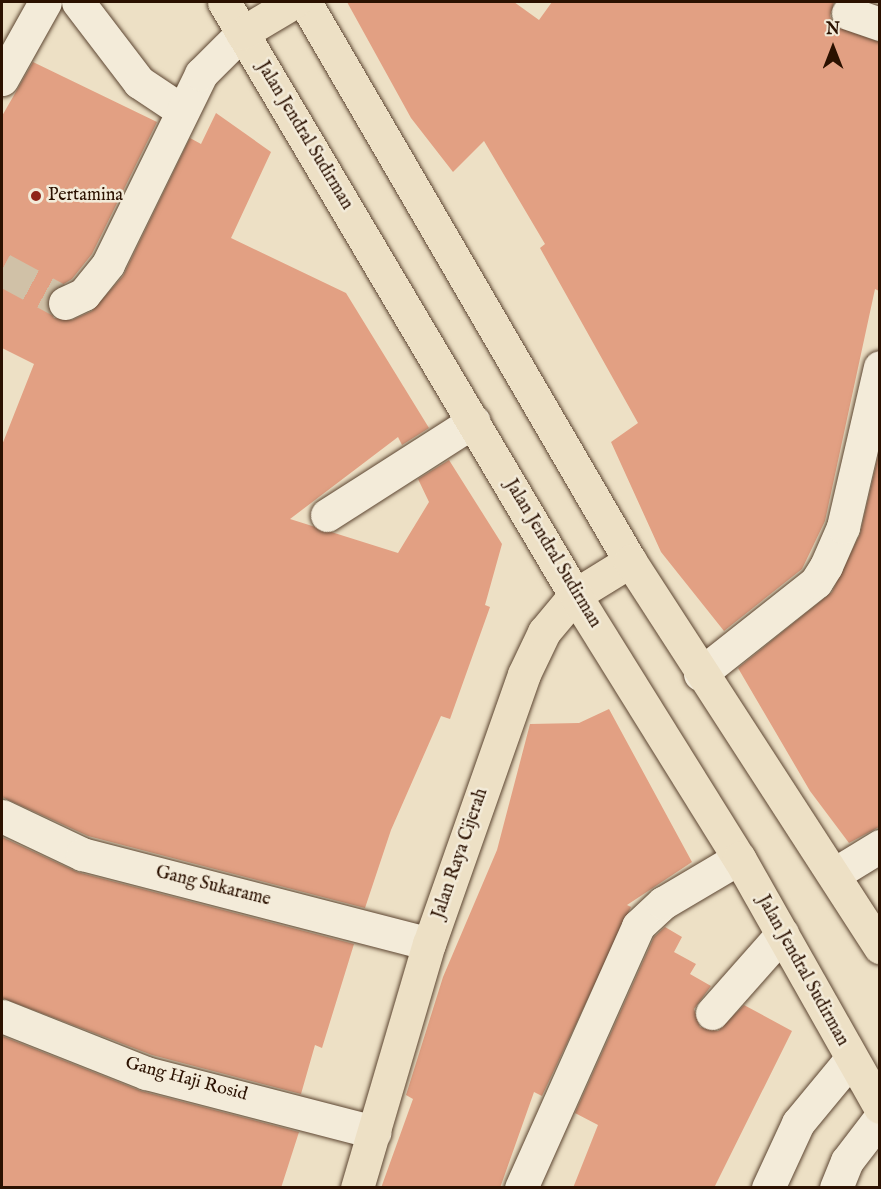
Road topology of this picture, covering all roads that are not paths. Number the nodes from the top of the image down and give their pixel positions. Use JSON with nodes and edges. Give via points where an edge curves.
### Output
{"nodes":[{"id":1,"x":45,"y":2,"type":"edge"},
{"id":2,"x":78,"y":2,"type":"edge"},
{"id":3,"x":224,"y":2,"type":"edge"},
{"id":4,"x":294,"y":2,"type":"edge"},
{"id":5,"x":305,"y":2,"type":"edge"},
{"id":6,"x":848,"y":13,"type":"dead end"},
{"id":7,"x":879,"y":24,"type":"edge"},
{"id":8,"x":242,"y":33,"type":"junction"},
{"id":9,"x":2,"y":79,"type":"edge"},
{"id":10,"x":181,"y":110,"type":"junction"},
{"id":11,"x":65,"y":303,"type":"dead end"},
{"id":12,"x":879,"y":367,"type":"edge"},
{"id":13,"x":474,"y":422,"type":"junction"},
{"id":14,"x":327,"y":515,"type":"dead end"},
{"id":15,"x":630,"y":561,"type":"junction"},
{"id":16,"x":575,"y":595,"type":"junction"},
{"id":17,"x":700,"y":674,"type":"junction"},
{"id":18,"x":2,"y":816,"type":"edge"},
{"id":19,"x":879,"y":846,"type":"edge"},
{"id":20,"x":739,"y":858,"type":"junction"},
{"id":21,"x":836,"y":873,"type":"junction"},
{"id":22,"x":782,"y":934,"type":"junction"},
{"id":23,"x":429,"y":944,"type":"junction"},
{"id":24,"x":879,"y":947,"type":"edge"},
{"id":25,"x":712,"y":1013,"type":"dead end"},
{"id":26,"x":2,"y":1016,"type":"edge"},
{"id":27,"x":850,"y":1059,"type":"junction"},
{"id":28,"x":879,"y":1107,"type":"edge"},
{"id":29,"x":879,"y":1118,"type":"edge"},
{"id":30,"x":374,"y":1132,"type":"junction"},
{"id":31,"x":357,"y":1188,"type":"edge"},
{"id":32,"x":521,"y":1188,"type":"edge"},
{"id":33,"x":768,"y":1188,"type":"edge"},
{"id":34,"x":836,"y":1188,"type":"edge"}],
"edges":[{"from":1,"to":9,"type":"street"},
{"from":2,"to":10,"type":"street","via":[[140,82]]},
{"from":3,"to":8,"type":"main road","name":"Jalan Jendral Sudirman"},
{"from":4,"to":8,"type":"main road"},
{"from":5,"to":15,"type":"main road"},
{"from":6,"to":7,"type":"street"},
{"from":8,"to":10,"type":"street","via":[[213,59]]},
{"from":8,"to":13,"type":"main road","name":"Jalan Jendral Sudirman"},
{"from":10,"to":11,"type":"street","via":[[108,264],[84,294]]},
{"from":12,"to":17,"type":"street","via":[[843,527],[826,566],[816,582]]},
{"from":13,"to":14,"type":"street"},
{"from":13,"to":16,"type":"main road","name":"Jalan Jendral Sudirman"},
{"from":15,"to":16,"type":"main road","name":"Jalan Raya Cijerah"},
{"from":15,"to":17,"type":"main road"},
{"from":16,"to":20,"type":"main road","name":"Jalan Jendral Sudirman"},
{"from":16,"to":23,"type":"main road","name":"Jalan Raya Cijerah","via":[[544,632],[524,674]]},
{"from":17,"to":21,"type":"main road"},
{"from":18,"to":23,"type":"street","name":"Gang Sukarame","via":[[82,855]]},
{"from":19,"to":21,"type":"street"},
{"from":20,"to":22,"type":"main road","name":"Jalan Jendral Sudirman"},
{"from":20,"to":32,"type":"street","via":[[663,903],[638,926]]},
{"from":21,"to":24,"type":"main road"},
{"from":22,"to":25,"type":"street"},
{"from":22,"to":27,"type":"main road","name":"Jalan Jendral Sudirman"},
{"from":23,"to":30,"type":"main road","name":"Jalan Raya Cijerah"},
{"from":26,"to":30,"type":"street","name":"Gang Haji Rosid","via":[[146,1073]]},
{"from":27,"to":28,"type":"main road","name":"Jalan Jendral Sudirman"},
{"from":27,"to":33,"type":"street","via":[[798,1123]]},
{"from":29,"to":34,"type":"street","via":[[847,1161]]},
{"from":30,"to":31,"type":"main road","name":"Jalan Raya Cijerah"}]}
